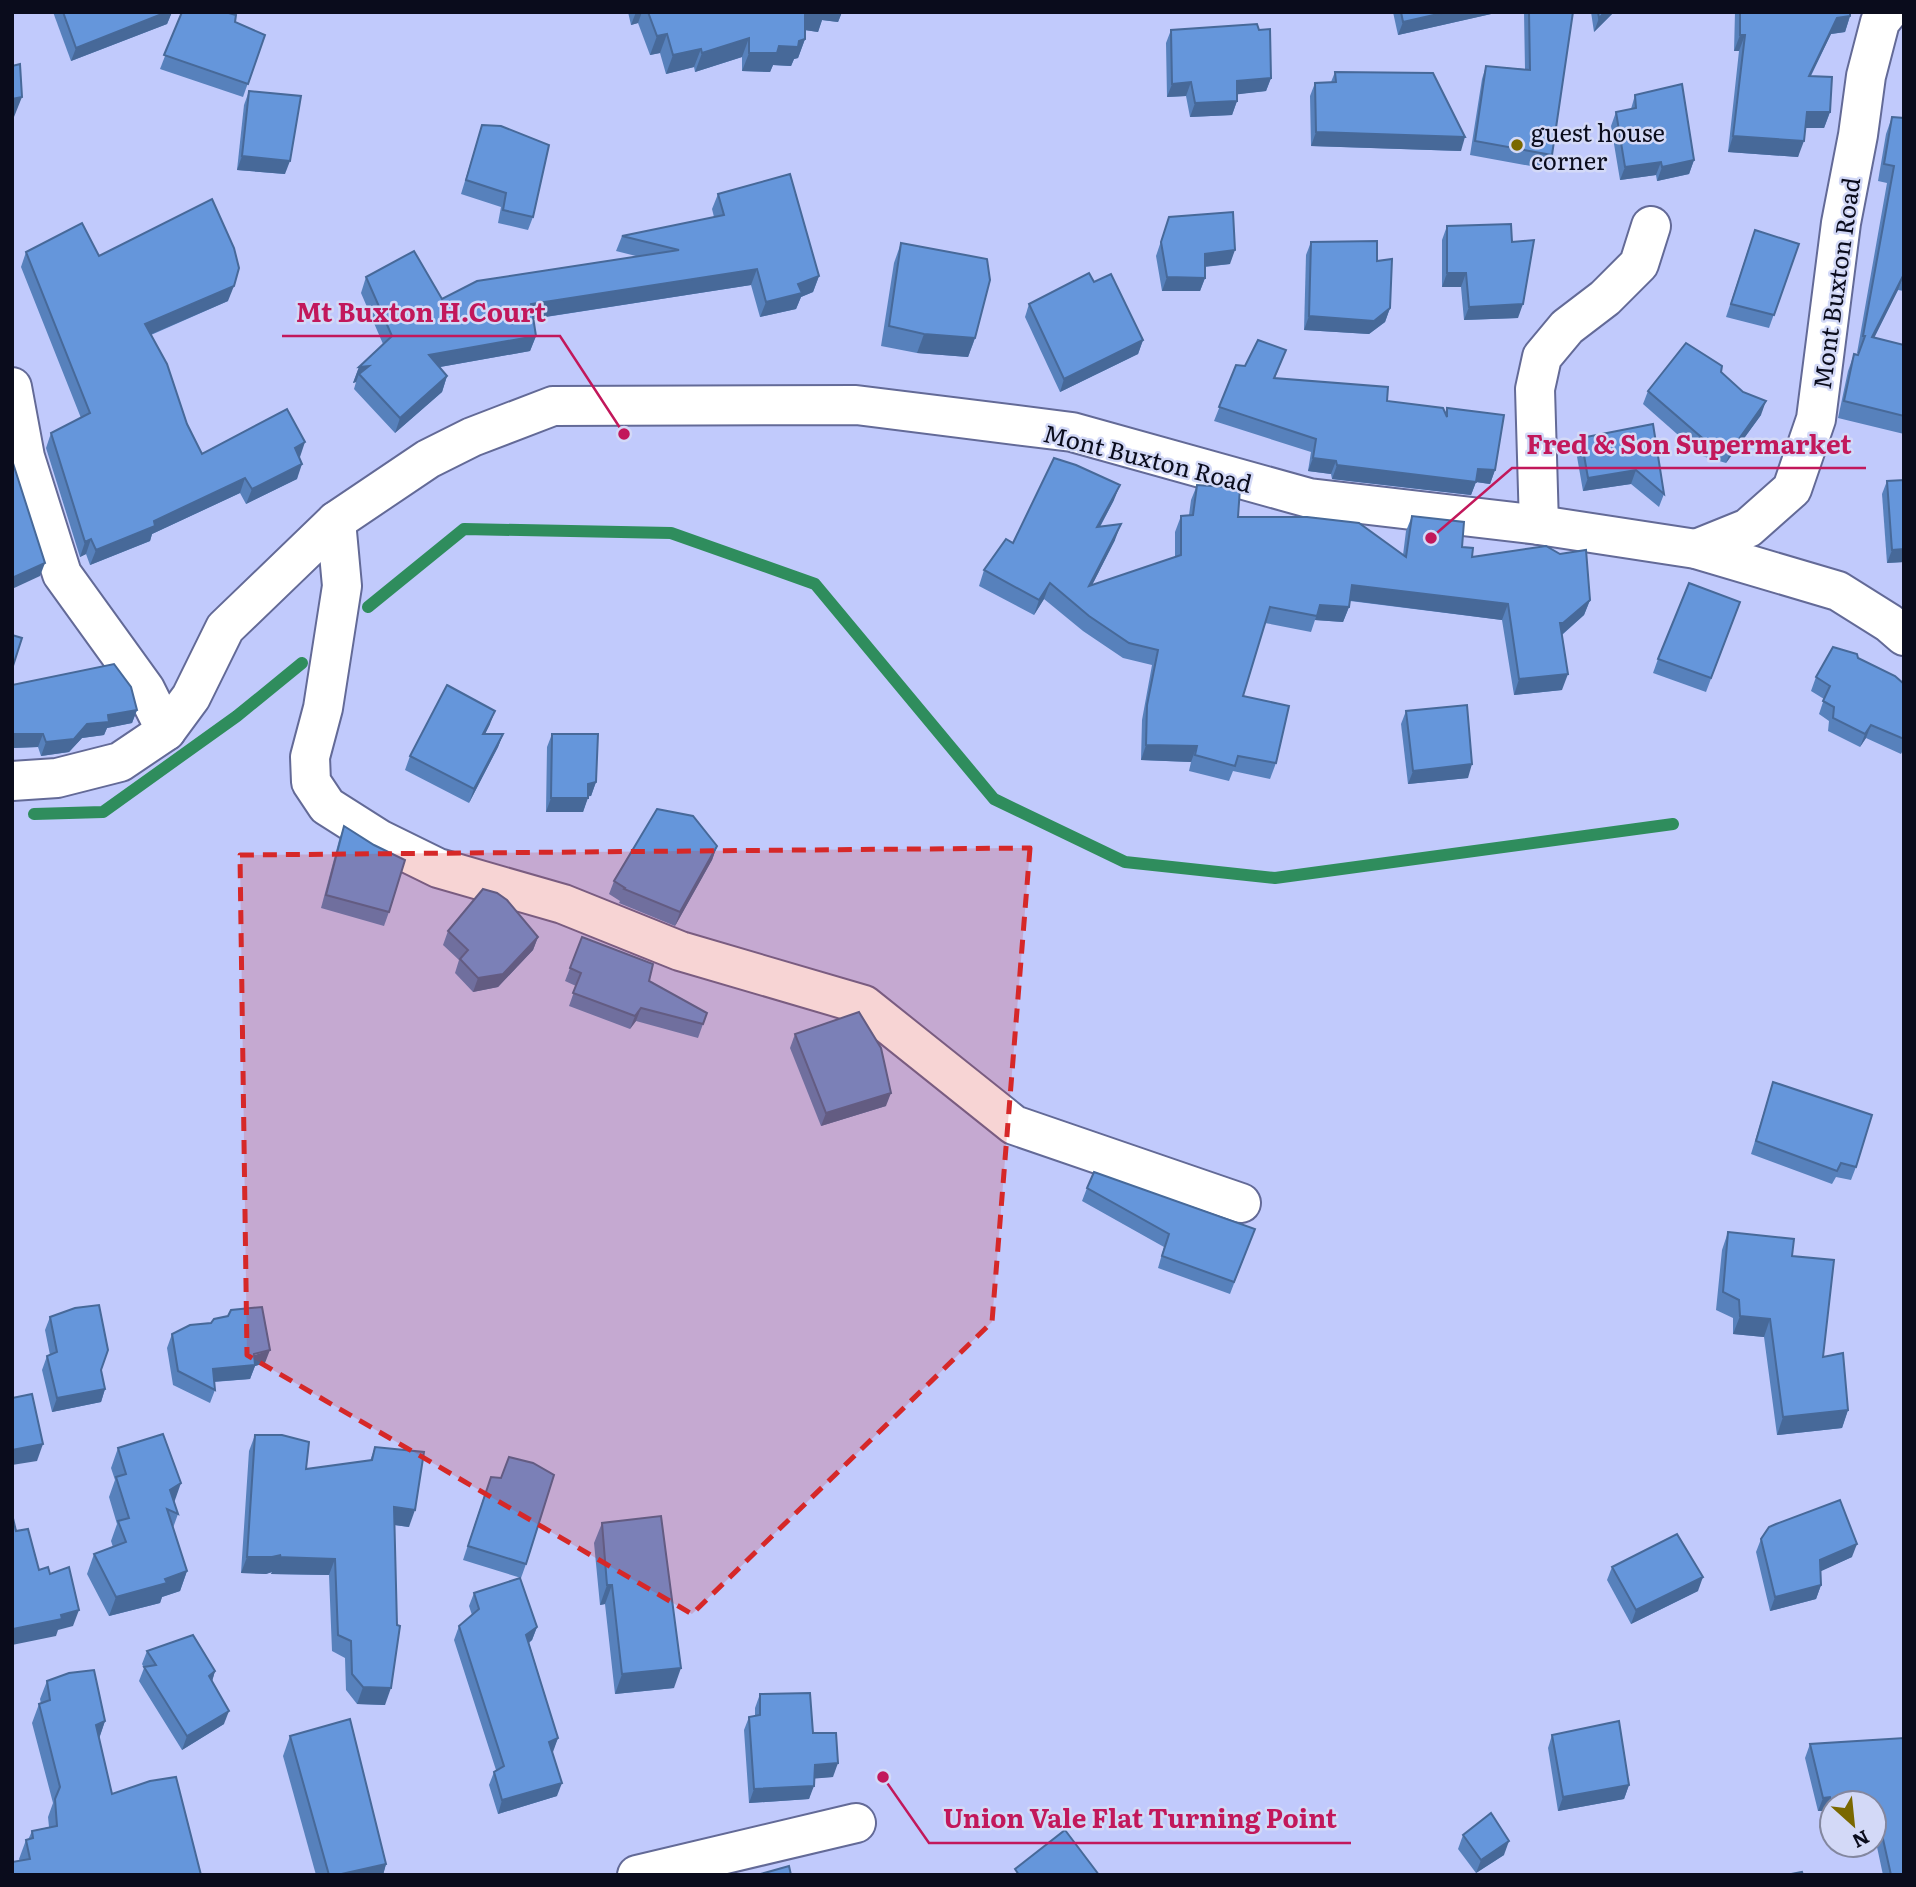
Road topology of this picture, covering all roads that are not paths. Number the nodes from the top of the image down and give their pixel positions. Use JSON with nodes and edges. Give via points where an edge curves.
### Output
{"nodes":[{"id":1,"x":1888,"y":12,"type":"edge"},
{"id":2,"x":1651,"y":226,"type":"dead end"},
{"id":3,"x":12,"y":387,"type":"edge"},
{"id":4,"x":336,"y":521,"type":"junction"},
{"id":5,"x":1539,"y":526,"type":"junction"},
{"id":6,"x":1696,"y":549,"type":"junction"},
{"id":7,"x":1904,"y":636,"type":"edge"},
{"id":8,"x":166,"y":731,"type":"junction"},
{"id":9,"x":12,"y":781,"type":"edge"},
{"id":10,"x":1241,"y":1203,"type":"dead end"},
{"id":11,"x":856,"y":1823,"type":"dead end"},
{"id":12,"x":676,"y":1870,"type":"edge"},
{"id":13,"x":637,"y":1875,"type":"edge"}],
"edges":[{"from":1,"to":6,"type":"street","name":"Mont Buxton Road","via":[[1880,22],[1866,76],[1815,419],[1792,489],[1748,527]]},
{"from":2,"to":5,"type":"street","via":[[1639,264],[1567,327],[1542,357],[1535,389]]},
{"from":3,"to":8,"type":"street","via":[[25,457],[62,574],[145,690]]},
{"from":4,"to":5,"type":"street","name":"Mont Buxton Road","via":[[428,459],[553,406],[856,405],[1072,432],[1309,498]]},
{"from":4,"to":8,"type":"street","name":"Mont Buxton Road","via":[[225,628],[191,697]]},
{"from":4,"to":10,"type":"street","via":[[342,586],[324,708],[310,757],[311,782],[327,806],[438,868],[563,904],[680,951],[864,1005],[1014,1125]]},
{"from":5,"to":6,"type":"street","name":"Mont Buxton Road"},
{"from":6,"to":7,"type":"street","via":[[1838,591]]},
{"from":8,"to":9,"type":"street","name":"Mont Buxton Road","via":[[120,762],[57,778]]},
{"from":11,"to":12,"type":"street"},
{"from":12,"to":13,"type":"street"}]}
